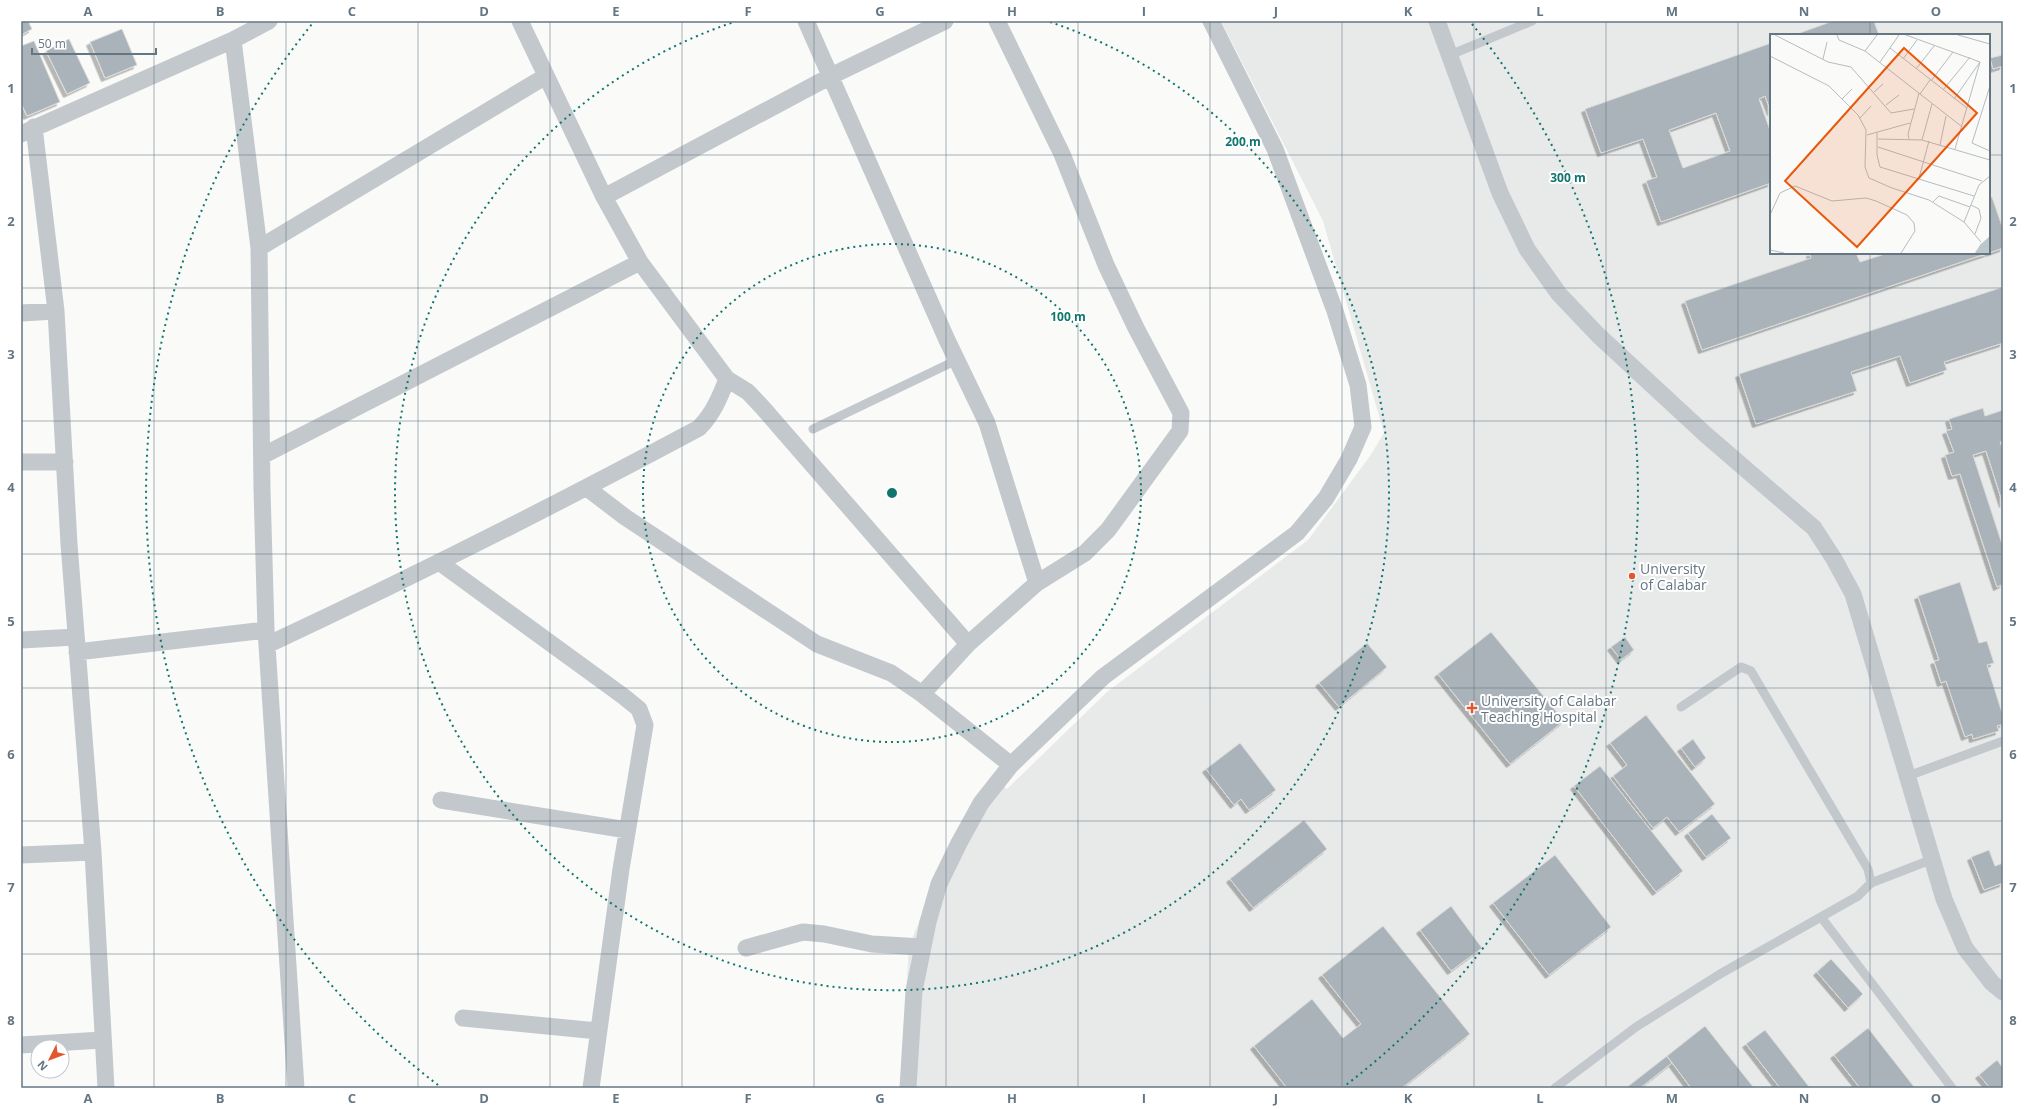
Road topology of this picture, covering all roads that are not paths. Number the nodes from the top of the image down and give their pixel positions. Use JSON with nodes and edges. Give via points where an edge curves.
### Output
{"nodes":[{"id":1,"x":269,"y":21,"type":"edge"},
{"id":2,"x":520,"y":21,"type":"edge"},
{"id":3,"x":806,"y":21,"type":"edge"},
{"id":4,"x":945,"y":21,"type":"edge"},
{"id":5,"x":997,"y":21,"type":"edge"},
{"id":6,"x":1211,"y":21,"type":"edge"},
{"id":7,"x":1437,"y":21,"type":"edge"},
{"id":8,"x":1532,"y":21,"type":"edge"},
{"id":9,"x":233,"y":40,"type":"junction"},
{"id":10,"x":1450,"y":55,"type":"junction"},
{"id":11,"x":546,"y":76,"type":"junction"},
{"id":12,"x":831,"y":76,"type":"junction"},
{"id":13,"x":28,"y":130,"type":"edge"},
{"id":14,"x":604,"y":197,"type":"junction"},
{"id":15,"x":259,"y":248,"type":"junction"},
{"id":16,"x":640,"y":262,"type":"junction"},
{"id":17,"x":56,"y":311,"type":"junction"},
{"id":18,"x":21,"y":313,"type":"edge"},
{"id":19,"x":957,"y":360,"type":"junction"},
{"id":20,"x":728,"y":379,"type":"junction"},
{"id":21,"x":813,"y":429,"type":"dead end"},
{"id":22,"x":262,"y":456,"type":"junction"},
{"id":23,"x":21,"y":462,"type":"edge"},
{"id":24,"x":65,"y":462,"type":"junction"},
{"id":25,"x":587,"y":488,"type":"junction"},
{"id":26,"x":439,"y":562,"type":"junction"},
{"id":27,"x":1037,"y":583,"type":"junction"},
{"id":28,"x":267,"y":637,"type":"junction"},
{"id":29,"x":21,"y":640,"type":"edge"},
{"id":30,"x":77,"y":644,"type":"junction"},
{"id":31,"x":968,"y":644,"type":"junction"},
{"id":32,"x":922,"y":694,"type":"junction"},
{"id":33,"x":1681,"y":707,"type":"dead end"},
{"id":34,"x":2003,"y":741,"type":"edge"},
{"id":35,"x":1011,"y":765,"type":"junction"},
{"id":36,"x":1908,"y":776,"type":"junction"},
{"id":37,"x":441,"y":800,"type":"dead end"},
{"id":38,"x":627,"y":830,"type":"junction"},
{"id":39,"x":93,"y":852,"type":"junction"},
{"id":40,"x":21,"y":855,"type":"edge"},
{"id":41,"x":1933,"y":859,"type":"junction"},
{"id":42,"x":1871,"y":883,"type":"junction"},
{"id":43,"x":1821,"y":917,"type":"junction"},
{"id":44,"x":922,"y":947,"type":"junction"},
{"id":45,"x":746,"y":948,"type":"dead end"},
{"id":46,"x":2003,"y":992,"type":"edge"},
{"id":47,"x":463,"y":1018,"type":"dead end"},
{"id":48,"x":598,"y":1031,"type":"junction"},
{"id":49,"x":102,"y":1040,"type":"junction"},
{"id":50,"x":21,"y":1045,"type":"edge"},
{"id":51,"x":106,"y":1088,"type":"edge"},
{"id":52,"x":296,"y":1088,"type":"edge"},
{"id":53,"x":591,"y":1088,"type":"edge"},
{"id":54,"x":908,"y":1088,"type":"edge"},
{"id":55,"x":1555,"y":1088,"type":"edge"},
{"id":56,"x":1952,"y":1088,"type":"edge"}],
"edges":[{"from":1,"to":9,"type":"street"},
{"from":2,"to":11,"type":"street"},
{"from":3,"to":12,"type":"street"},
{"from":4,"to":12,"type":"street"},
{"from":5,"to":27,"type":"street","via":[[1062,154],[1106,265],[1181,413],[1180,431],[1108,530],[1085,553]]},
{"from":6,"to":35,"type":"street","via":[[1275,149],[1337,318],[1358,385],[1363,427],[1350,459],[1326,498],[1297,533],[1103,677]]},
{"from":7,"to":10,"type":"street"},
{"from":8,"to":10,"type":"lane"},
{"from":9,"to":13,"type":"street"},
{"from":9,"to":15,"type":"street"},
{"from":10,"to":36,"type":"street","via":[[1500,193],[1527,249],[1559,294],[1598,335],[1699,429],[1814,528],[1834,559],[1853,594]]},
{"from":11,"to":14,"type":"street"},
{"from":11,"to":15,"type":"street"},
{"from":12,"to":14,"type":"street"},
{"from":12,"to":19,"type":"street"},
{"from":13,"to":17,"type":"street"},
{"from":14,"to":16,"type":"street"},
{"from":15,"to":22,"type":"street"},
{"from":16,"to":20,"type":"street"},
{"from":16,"to":22,"type":"street"},
{"from":17,"to":18,"type":"street"},
{"from":17,"to":24,"type":"street"},
{"from":19,"to":21,"type":"lane"},
{"from":19,"to":27,"type":"street","via":[[987,423]]},
{"from":20,"to":25,"type":"street","via":[[715,408],[699,428]]},
{"from":20,"to":31,"type":"street","via":[[748,392],[763,408]]},
{"from":22,"to":28,"type":"street"},
{"from":23,"to":24,"type":"street"},
{"from":24,"to":30,"type":"street"},
{"from":25,"to":26,"type":"street"},
{"from":25,"to":32,"type":"street","via":[[625,517],[806,638],[891,673]]},
{"from":26,"to":28,"type":"street"},
{"from":26,"to":38,"type":"street","via":[[639,709],[645,725]]},
{"from":27,"to":31,"type":"street"},
{"from":28,"to":30,"type":"street"},
{"from":28,"to":52,"type":"street"},
{"from":29,"to":30,"type":"street"},
{"from":30,"to":39,"type":"street"},
{"from":31,"to":32,"type":"street"},
{"from":32,"to":35,"type":"street"},
{"from":33,"to":42,"type":"lane","via":[[1741,667],[1751,671],[1868,869]]},
{"from":34,"to":36,"type":"lane"},
{"from":35,"to":44,"type":"street","via":[[981,804],[959,843],[939,884]]},
{"from":36,"to":41,"type":"street"},
{"from":37,"to":38,"type":"street"},
{"from":38,"to":48,"type":"street"},
{"from":39,"to":40,"type":"street"},
{"from":39,"to":49,"type":"street"},
{"from":41,"to":42,"type":"lane"},
{"from":41,"to":46,"type":"street","via":[[1944,899],[1964,948],[1992,983]]},
{"from":42,"to":43,"type":"lane","via":[[1858,896]]},
{"from":43,"to":55,"type":"lane","via":[[1720,974],[1636,1027]]},
{"from":43,"to":56,"type":"lane"},
{"from":44,"to":45,"type":"street","via":[[872,944],[803,932]]},
{"from":44,"to":54,"type":"street","via":[[914,991]]},
{"from":47,"to":48,"type":"street"},
{"from":48,"to":53,"type":"street"},
{"from":49,"to":50,"type":"street"},
{"from":49,"to":51,"type":"street"}]}
